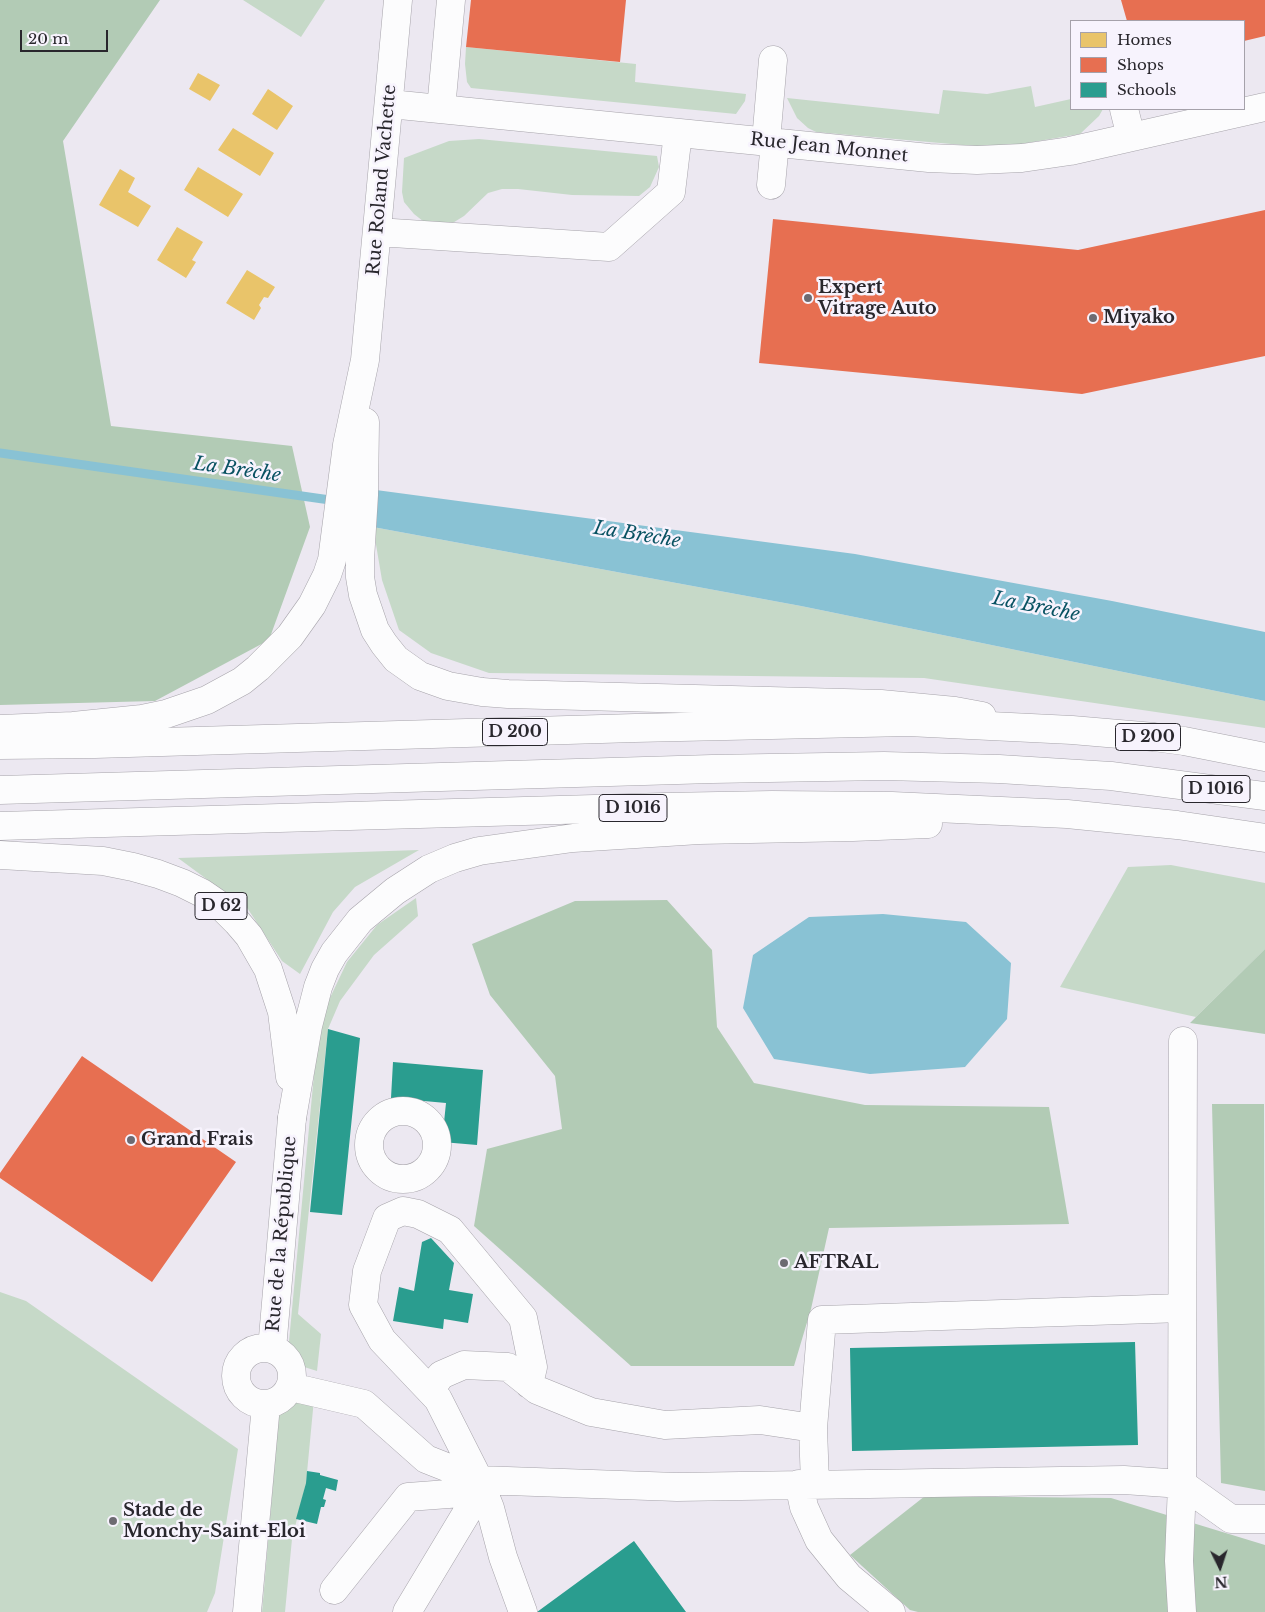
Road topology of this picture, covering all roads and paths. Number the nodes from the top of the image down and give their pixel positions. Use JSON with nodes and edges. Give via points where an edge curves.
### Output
{"nodes":[{"id":1,"x":398,"y":0,"type":"edge"},
{"id":2,"x":451,"y":0,"type":"edge"},
{"id":3,"x":773,"y":60,"type":"dead end"},
{"id":4,"x":390,"y":104,"type":"junction"},
{"id":5,"x":1265,"y":106,"type":"edge"},
{"id":6,"x":441,"y":109,"type":"junction"},
{"id":7,"x":1124,"y":110,"type":"edge"},
{"id":8,"x":678,"y":133,"type":"junction"},
{"id":9,"x":1131,"y":137,"type":"junction"},
{"id":10,"x":770,"y":142,"type":"junction"},
{"id":11,"x":771,"y":185,"type":"dead end"},
{"id":12,"x":377,"y":232,"type":"junction"},
{"id":13,"x":348,"y":538,"type":"junction"},
{"id":14,"x":1029,"y":727,"type":"junction"},
{"id":15,"x":0,"y":729,"type":"edge"},
{"id":16,"x":0,"y":745,"type":"edge"},
{"id":17,"x":1265,"y":757,"type":"edge"},
{"id":18,"x":0,"y":790,"type":"edge"},
{"id":19,"x":1265,"y":796,"type":"edge"},
{"id":20,"x":1067,"y":814,"type":"junction"},
{"id":21,"x":0,"y":826,"type":"edge"},
{"id":22,"x":1265,"y":838,"type":"edge"},
{"id":23,"x":0,"y":855,"type":"edge"},
{"id":24,"x":1182,"y":1041,"type":"dead end"},
{"id":25,"x":292,"y":1118,"type":"junction"},
{"id":26,"x":405,"y":1178,"type":"dead end"},
{"id":27,"x":403,"y":1211,"type":"junction"},
{"id":28,"x":1182,"y":1308,"type":"junction"},
{"id":29,"x":272,"y":1349,"type":"junction"},
{"id":30,"x":529,"y":1384,"type":"junction"},
{"id":31,"x":291,"y":1387,"type":"junction"},
{"id":32,"x":430,"y":1390,"type":"junction"},
{"id":33,"x":266,"y":1405,"type":"junction"},
{"id":34,"x":813,"y":1428,"type":"junction"},
{"id":35,"x":807,"y":1484,"type":"junction"},
{"id":36,"x":1182,"y":1484,"type":"junction"},
{"id":37,"x":477,"y":1486,"type":"junction"},
{"id":38,"x":1265,"y":1519,"type":"edge"},
{"id":39,"x":334,"y":1590,"type":"dead end"},
{"id":40,"x":247,"y":1612,"type":"edge"},
{"id":41,"x":407,"y":1612,"type":"edge"},
{"id":42,"x":523,"y":1612,"type":"edge"},
{"id":43,"x":891,"y":1612,"type":"edge"},
{"id":44,"x":1182,"y":1612,"type":"edge"}],
"edges":[{"from":1,"to":4,"type":"main road","name":"Rue Roland Vachette"},
{"from":2,"to":6,"type":"main road"},
{"from":3,"to":10,"type":"main road"},
{"from":4,"to":6,"type":"main road","name":"Rue Jean Monnet"},
{"from":4,"to":12,"type":"main road","name":"Rue Roland Vachette"},
{"from":5,"to":9,"type":"main road","name":"Rue Jean Monnet"},
{"from":6,"to":8,"type":"main road","name":"Rue Jean Monnet"},
{"from":7,"to":9,"type":"main road"},
{"from":8,"to":10,"type":"main road","name":"Rue Jean Monnet"},
{"from":8,"to":12,"type":"main road","via":[[671,192],[609,247]]},
{"from":9,"to":10,"type":"main road","name":"Rue Jean Monnet","via":[[1070,151],[994,159],[945,159]]},
{"from":10,"to":11,"type":"main road"},
{"from":12,"to":13,"type":"main road","name":"Rue Roland Vachette"},
{"from":13,"to":14,"type":"main road","via":[[375,630],[396,659],[408,669],[435,682],[508,694],[881,704],[955,711]]},
{"from":13,"to":15,"type":"main road","via":[[312,605],[285,642],[242,682],[225,692],[188,708],[142,719]]},
{"from":14,"to":16,"type":"main road","number":"D 200","via":[[908,722]]},
{"from":14,"to":17,"type":"main road","number":"D 200","via":[[1154,737]]},
{"from":18,"to":19,"type":"main road","number":"D 1016","via":[[893,766],[1111,776]]},
{"from":20,"to":21,"type":"main road","number":"D 1016","via":[[772,805]]},
{"from":20,"to":22,"type":"main road","number":"D 1016"},
{"from":20,"to":25,"type":"main road","number":"D 62","via":[[965,822],[599,836],[503,846],[454,858],[429,869],[395,891],[360,920],[334,953],[312,1008]]},
{"from":23,"to":25,"type":"main road","number":"D 62","via":[[103,861],[158,874],[202,893],[238,922],[260,952],[276,990],[289,1059]]},
{"from":24,"to":28,"type":"main road"},
{"from":25,"to":29,"type":"main road","name":"Rue de la République","number":"D 62"},
{"from":26,"to":27,"type":"main road"},
{"from":27,"to":30,"type":"main road","via":[[418,1214],[450,1230],[523,1318],[533,1367]]},
{"from":27,"to":32,"type":"main road","via":[[387,1218],[366,1271],[363,1306],[382,1340]]},
{"from":28,"to":34,"type":"main road","via":[[822,1320]]},
{"from":28,"to":36,"type":"main road"},
{"from":29,"to":31,"type":"main road","via":[[287,1360],[291,1368]]},
{"from":29,"to":33,"type":"main road","via":[[263,1348],[246,1354],[240,1361],[236,1378],[249,1401]]},
{"from":30,"to":32,"type":"main road","via":[[508,1367],[464,1365],[441,1375]]},
{"from":30,"to":34,"type":"main road","via":[[591,1412],[665,1425],[760,1420]]},
{"from":31,"to":33,"type":"main road","via":[[281,1399]]},
{"from":31,"to":37,"type":"main road","via":[[364,1404],[426,1458]]},
{"from":32,"to":37,"type":"main road","via":[[438,1399]]},
{"from":33,"to":40,"type":"main road"},
{"from":34,"to":35,"type":"main road"},
{"from":35,"to":36,"type":"main road","via":[[1124,1480]]},
{"from":35,"to":37,"type":"main road"},
{"from":35,"to":43,"type":"main road","via":[[804,1507],[819,1540],[850,1577]]},
{"from":36,"to":38,"type":"main road","via":[[1232,1518]]},
{"from":36,"to":44,"type":"main road","via":[[1179,1561]]},
{"from":37,"to":39,"type":"main road","via":[[408,1497]]},
{"from":37,"to":41,"type":"main road","via":[[469,1509]]},
{"from":37,"to":42,"type":"main road","via":[[490,1508]]}]}
